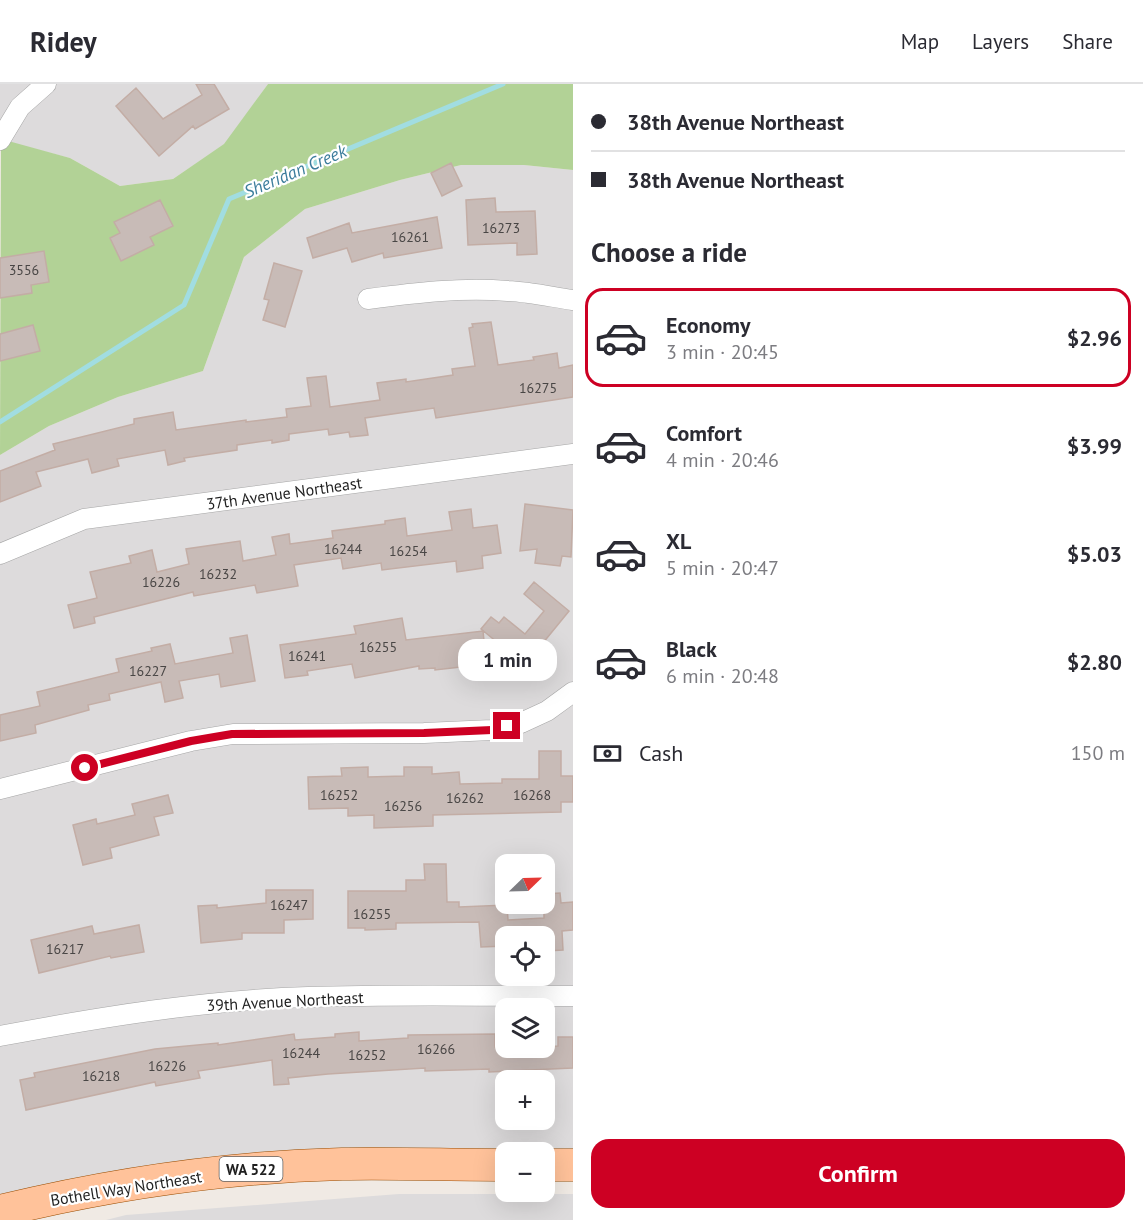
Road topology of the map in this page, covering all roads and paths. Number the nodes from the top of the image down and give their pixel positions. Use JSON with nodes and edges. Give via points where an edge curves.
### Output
{"nodes":[{"id":1,"x":46,"y":84,"type":"edge"},
{"id":2,"x":0,"y":140,"type":"edge"},
{"id":3,"x":368,"y":299,"type":"dead end"},
{"id":4,"x":573,"y":300,"type":"edge"},
{"id":5,"x":573,"y":454,"type":"edge"},
{"id":6,"x":0,"y":554,"type":"edge"},
{"id":7,"x":573,"y":692,"type":"edge"},
{"id":8,"x":0,"y":789,"type":"edge"},
{"id":9,"x":573,"y":996,"type":"edge"},
{"id":10,"x":0,"y":1036,"type":"edge"},
{"id":11,"x":495,"y":1165,"type":"edge"},
{"id":12,"x":555,"y":1165,"type":"edge"},
{"id":13,"x":573,"y":1166,"type":"edge"},
{"id":14,"x":0,"y":1211,"type":"edge"}],
"edges":[{"from":1,"to":2,"type":"street","via":[[20,107]]},
{"from":3,"to":4,"type":"street","via":[[470,290]]},
{"from":5,"to":6,"type":"street","name":"37th Avenue Northeast","via":[[84,519]]},
{"from":7,"to":8,"type":"street","via":[[547,711],[492,730],[232,734]]},
{"from":9,"to":10,"type":"street","name":"39th Avenue Northeast","via":[[307,997],[207,1003]]},
{"from":11,"to":14,"type":"main road","name":"Bothell Way Northeast","number":"WA 522","via":[[341,1164],[237,1170],[135,1184]]},
{"from":12,"to":13,"type":"main road"}]}
